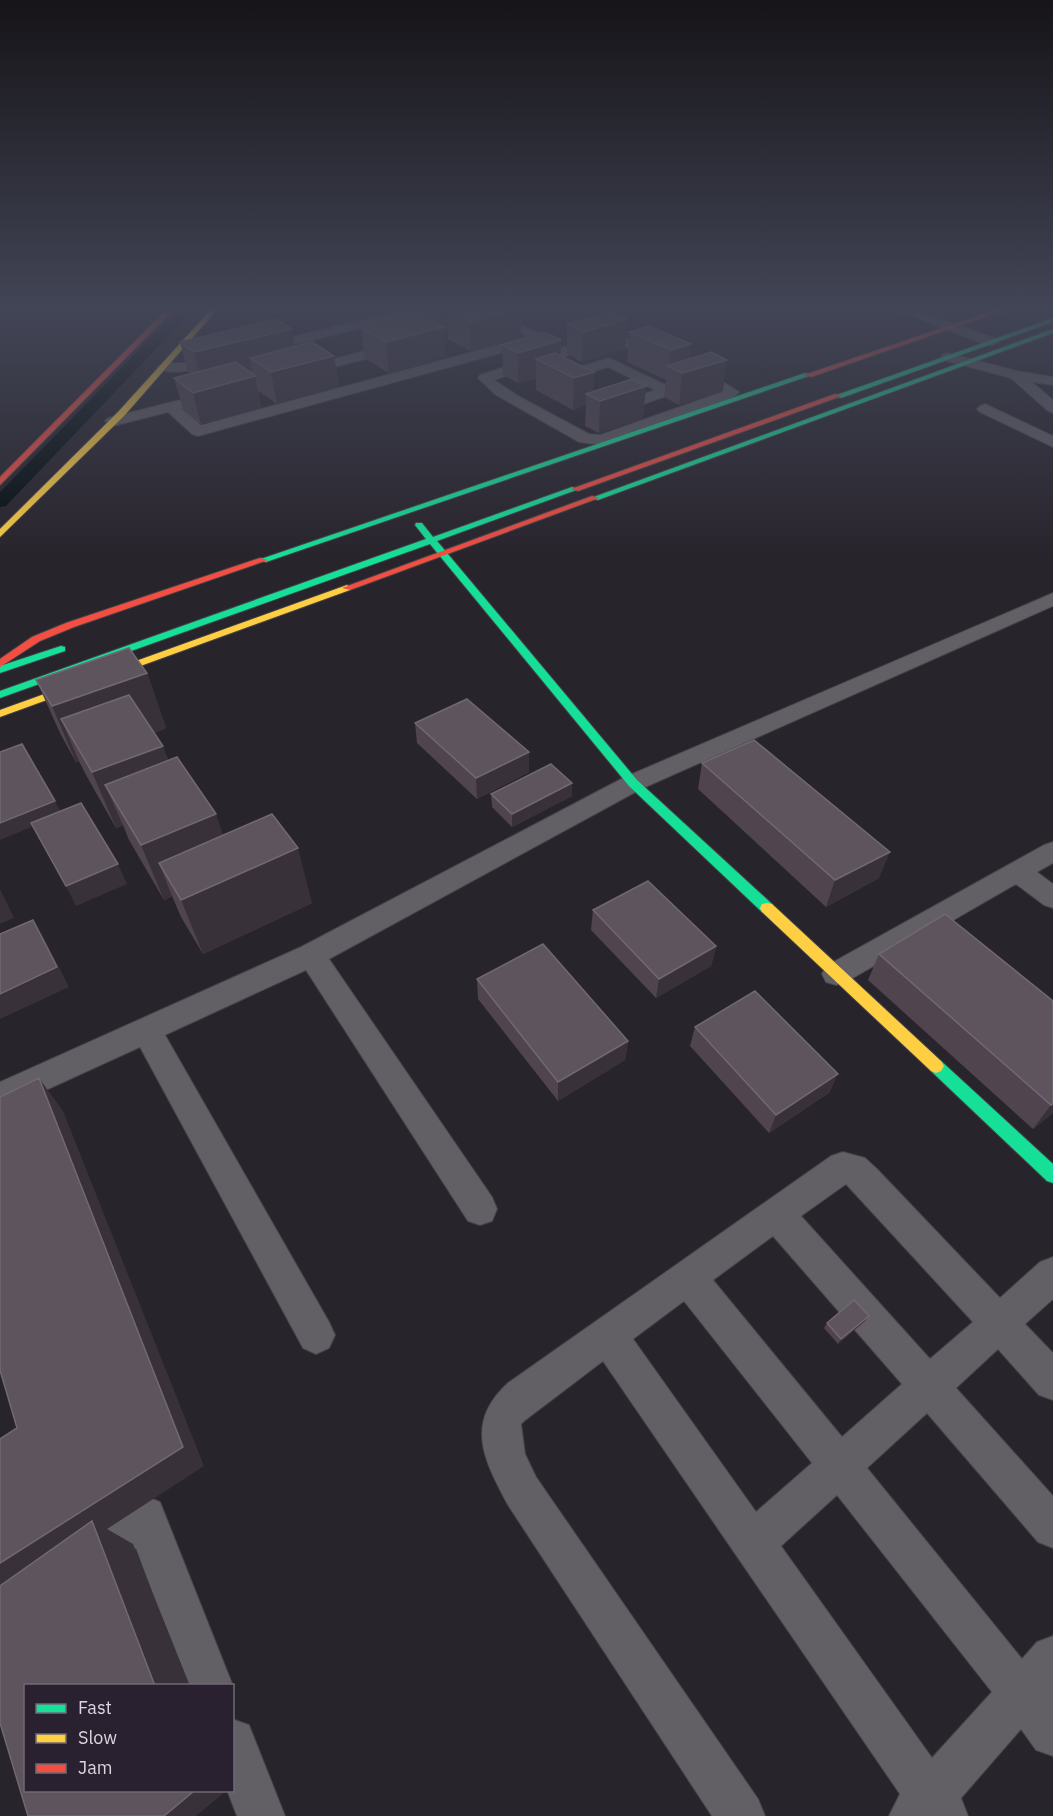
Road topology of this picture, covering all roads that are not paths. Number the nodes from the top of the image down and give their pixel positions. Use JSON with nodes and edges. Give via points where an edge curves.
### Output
{"nodes":[{"id":1,"x":91,"y":390,"type":"edge"},
{"id":2,"x":143,"y":390,"type":"edge"},
{"id":3,"x":348,"y":390,"type":"edge"},
{"id":4,"x":500,"y":390,"type":"edge"},
{"id":5,"x":519,"y":390,"type":"edge"},
{"id":6,"x":574,"y":390,"type":"edge"},
{"id":7,"x":671,"y":390,"type":"edge"},
{"id":8,"x":728,"y":390,"type":"edge"},
{"id":9,"x":759,"y":390,"type":"edge"},
{"id":10,"x":855,"y":390,"type":"edge"},
{"id":11,"x":891,"y":390,"type":"edge"},
{"id":12,"x":1033,"y":390,"type":"edge"},
{"id":13,"x":506,"y":394,"type":"junction"},
{"id":14,"x":203,"y":396,"type":"edge"},
{"id":15,"x":642,"y":399,"type":"junction"},
{"id":16,"x":253,"y":400,"type":"dead end"},
{"id":17,"x":163,"y":407,"type":"junction"},
{"id":18,"x":615,"y":408,"type":"junction"},
{"id":19,"x":1053,"y":408,"type":"edge"},
{"id":20,"x":985,"y":409,"type":"dead end"},
{"id":21,"x":268,"y":412,"type":"junction"},
{"id":22,"x":675,"y":417,"type":"junction"},
{"id":23,"x":116,"y":419,"type":"junction"},
{"id":24,"x":564,"y":426,"type":"junction"},
{"id":25,"x":1053,"y":442,"type":"edge"},
{"id":26,"x":0,"y":482,"type":"edge"},
{"id":27,"x":419,"y":525,"type":"dead end"},
{"id":28,"x":0,"y":534,"type":"edge"},
{"id":29,"x":433,"y":539,"type":"junction"},
{"id":30,"x":444,"y":553,"type":"junction"},
{"id":31,"x":1053,"y":599,"type":"edge"},
{"id":32,"x":79,"y":643,"type":"dead end"},
{"id":33,"x":0,"y":664,"type":"edge"},
{"id":34,"x":0,"y":670,"type":"edge"},
{"id":35,"x":0,"y":695,"type":"edge"},
{"id":36,"x":0,"y":714,"type":"edge"},
{"id":37,"x":633,"y":783,"type":"junction"},
{"id":38,"x":1053,"y":851,"type":"edge"},
{"id":39,"x":1018,"y":871,"type":"junction"},
{"id":40,"x":1053,"y":898,"type":"edge"},
{"id":41,"x":311,"y":955,"type":"junction"},
{"id":42,"x":836,"y":974,"type":"junction"},
{"id":43,"x":146,"y":1030,"type":"junction"},
{"id":44,"x":0,"y":1097,"type":"edge"},
{"id":45,"x":1053,"y":1175,"type":"edge"},
{"id":46,"x":480,"y":1209,"type":"dead end"},
{"id":47,"x":776,"y":1213,"type":"junction"},
{"id":48,"x":1053,"y":1275,"type":"edge"},
{"id":49,"x":688,"y":1277,"type":"junction"},
{"id":50,"x":999,"y":1323,"type":"junction"},
{"id":51,"x":316,"y":1335,"type":"dead end"},
{"id":52,"x":607,"y":1335,"type":"junction"},
{"id":53,"x":1053,"y":1381,"type":"edge"},
{"id":54,"x":929,"y":1386,"type":"junction"},
{"id":55,"x":840,"y":1466,"type":"junction"},
{"id":56,"x":1053,"y":1527,"type":"edge"},
{"id":57,"x":752,"y":1544,"type":"junction"},
{"id":58,"x":58,"y":1576,"type":"edge"},
{"id":59,"x":1053,"y":1658,"type":"edge"},
{"id":60,"x":209,"y":1684,"type":"edge"},
{"id":61,"x":1022,"y":1694,"type":"junction"},
{"id":62,"x":1053,"y":1733,"type":"edge"},
{"id":63,"x":234,"y":1747,"type":"edge"},
{"id":64,"x":929,"y":1810,"type":"edge"},
{"id":65,"x":261,"y":1816,"type":"edge"},
{"id":66,"x":741,"y":1816,"type":"edge"}],
"edges":[{"from":1,"to":26,"type":"street"},
{"from":2,"to":23,"type":"street"},
{"from":3,"to":21,"type":"street"},
{"from":4,"to":13,"type":"street"},
{"from":5,"to":13,"type":"street"},
{"from":6,"to":18,"type":"street"},
{"from":7,"to":15,"type":"street"},
{"from":8,"to":22,"type":"street","via":[[732,392],[728,395]]},
{"from":9,"to":22,"type":"street"},
{"from":10,"to":29,"type":"street"},
{"from":11,"to":30,"type":"street"},
{"from":12,"to":19,"type":"street"},
{"from":13,"to":24,"type":"street"},
{"from":14,"to":17,"type":"street"},
{"from":15,"to":18,"type":"street"},
{"from":15,"to":22,"type":"street"},
{"from":16,"to":21,"type":"street"},
{"from":17,"to":21,"type":"street","via":[[198,431]]},
{"from":17,"to":23,"type":"street"},
{"from":18,"to":24,"type":"street"},
{"from":20,"to":25,"type":"street"},
{"from":22,"to":24,"type":"street","via":[[601,440],[585,439]]},
{"from":22,"to":33,"type":"street","via":[[70,625],[36,639]]},
{"from":23,"to":28,"type":"street"},
{"from":27,"to":29,"type":"street"},
{"from":29,"to":30,"type":"street"},
{"from":29,"to":35,"type":"street"},
{"from":30,"to":36,"type":"street"},
{"from":30,"to":37,"type":"street"},
{"from":31,"to":37,"type":"street"},
{"from":32,"to":34,"type":"street"},
{"from":37,"to":41,"type":"street"},
{"from":37,"to":42,"type":"street"},
{"from":38,"to":39,"type":"street"},
{"from":39,"to":40,"type":"street"},
{"from":39,"to":42,"type":"street"},
{"from":41,"to":43,"type":"street"},
{"from":41,"to":46,"type":"street"},
{"from":42,"to":45,"type":"street"},
{"from":43,"to":44,"type":"street"},
{"from":43,"to":51,"type":"street"},
{"from":47,"to":49,"type":"street"},
{"from":47,"to":50,"type":"street","via":[[843,1167],[853,1169]]},
{"from":47,"to":54,"type":"street"},
{"from":48,"to":50,"type":"street"},
{"from":49,"to":52,"type":"street"},
{"from":49,"to":55,"type":"street"},
{"from":50,"to":53,"type":"street"},
{"from":50,"to":54,"type":"street"},
{"from":52,"to":57,"type":"street"},
{"from":52,"to":66,"type":"street","via":[[522,1397],[505,1414],[502,1433],[506,1458],[522,1491]]},
{"from":54,"to":55,"type":"street"},
{"from":54,"to":56,"type":"street"},
{"from":55,"to":57,"type":"street"},
{"from":55,"to":61,"type":"street"},
{"from":57,"to":64,"type":"street"},
{"from":58,"to":60,"type":"street","via":[[145,1517]]},
{"from":59,"to":61,"type":"street"},
{"from":61,"to":62,"type":"street"},
{"from":61,"to":64,"type":"street"},
{"from":63,"to":65,"type":"street"}]}
